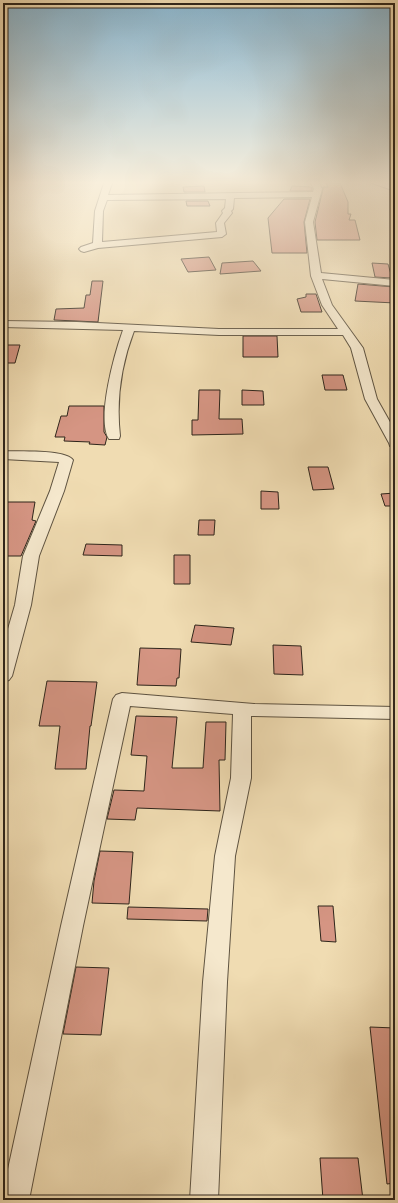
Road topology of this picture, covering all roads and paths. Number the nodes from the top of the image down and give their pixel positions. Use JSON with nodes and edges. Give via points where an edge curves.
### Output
{"nodes":[{"id":1,"x":97,"y":239,"type":"edge"},
{"id":2,"x":164,"y":239,"type":"edge"},
{"id":3,"x":311,"y":239,"type":"edge"},
{"id":4,"x":97,"y":245,"type":"junction"},
{"id":5,"x":84,"y":249,"type":"dead end"},
{"id":6,"x":316,"y":276,"type":"junction"},
{"id":7,"x":395,"y":283,"type":"edge"},
{"id":8,"x":3,"y":324,"type":"edge"},
{"id":9,"x":129,"y":329,"type":"junction"},
{"id":10,"x":346,"y":332,"type":"junction"},
{"id":11,"x":114,"y":436,"type":"dead end"},
{"id":12,"x":395,"y":442,"type":"edge"},
{"id":13,"x":3,"y":455,"type":"edge"},
{"id":14,"x":3,"y":676,"type":"edge"},
{"id":15,"x":242,"y":709,"type":"junction"},
{"id":16,"x":395,"y":713,"type":"edge"},
{"id":17,"x":15,"y":1200,"type":"edge"},
{"id":18,"x":204,"y":1200,"type":"edge"}],
"edges":[{"from":1,"to":4,"type":"street"},
{"from":2,"to":4,"type":"street"},
{"from":3,"to":6,"type":"street"},
{"from":4,"to":5,"type":"street"},
{"from":6,"to":7,"type":"street"},
{"from":6,"to":10,"type":"street","via":[[327,305]]},
{"from":8,"to":9,"type":"street"},
{"from":9,"to":10,"type":"street"},
{"from":9,"to":11,"type":"street","via":[[117,371],[111,416]]},
{"from":10,"to":12,"type":"street","via":[[357,348],[371,399]]},
{"from":13,"to":14,"type":"street","via":[[59,456],[66,460],[57,491],[31,556],[23,605]]},
{"from":15,"to":16,"type":"street"},
{"from":15,"to":17,"type":"street","via":[[122,699]]},
{"from":15,"to":18,"type":"street","via":[[241,778],[225,856],[215,982]]}]}
